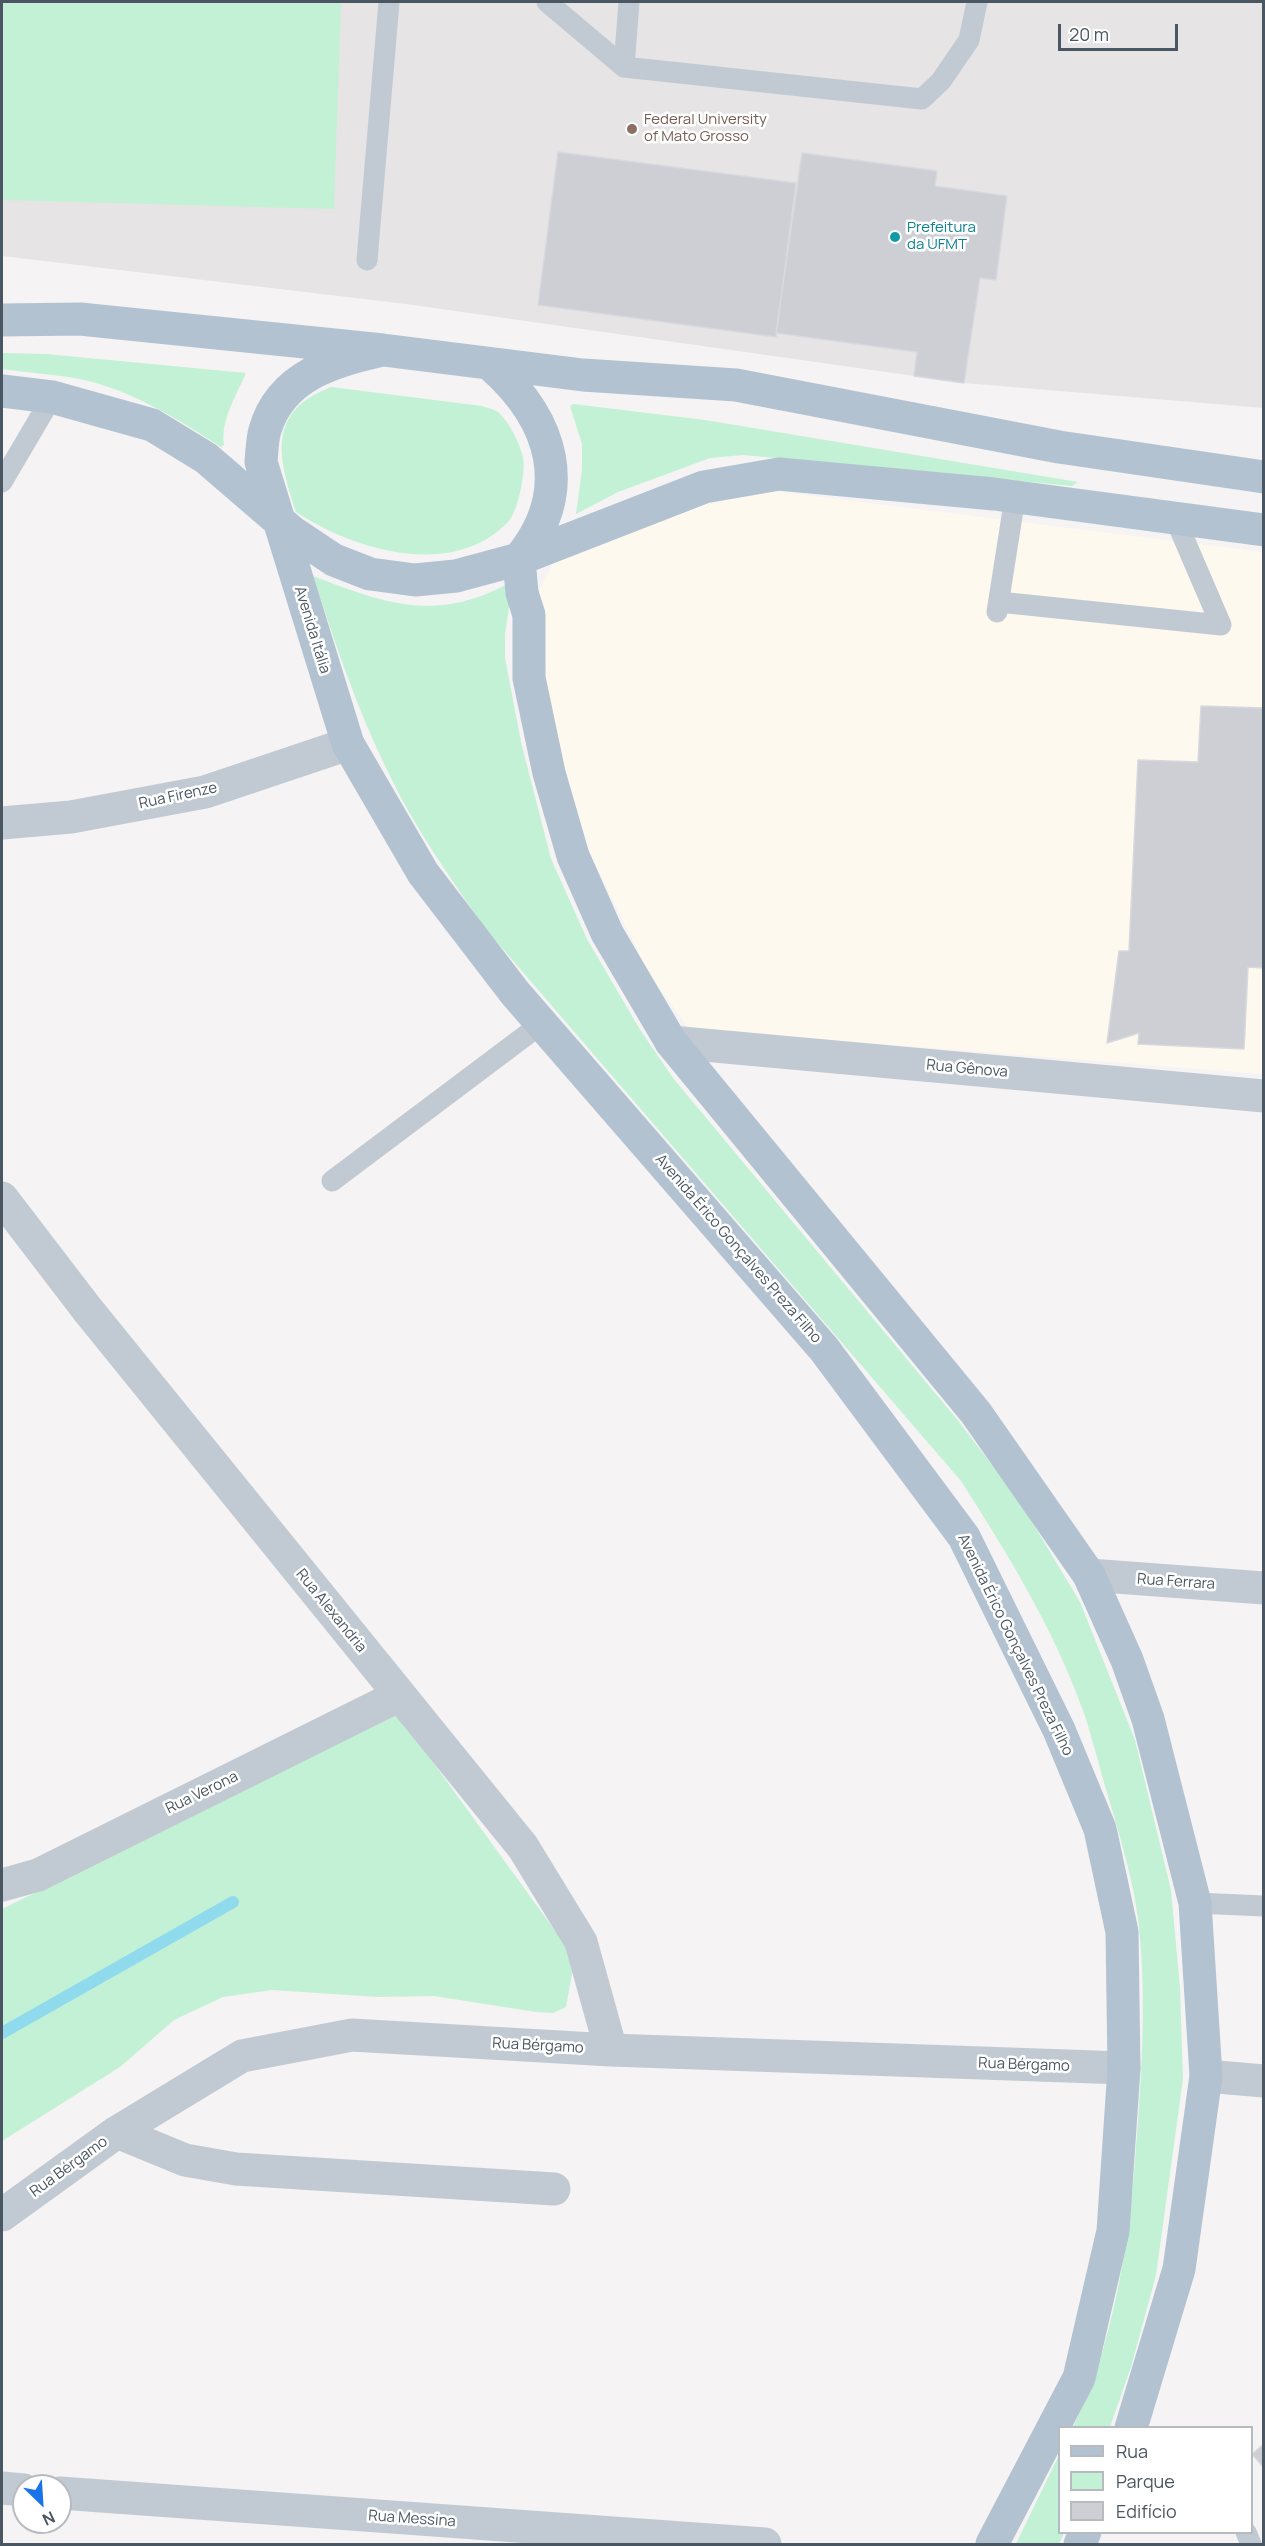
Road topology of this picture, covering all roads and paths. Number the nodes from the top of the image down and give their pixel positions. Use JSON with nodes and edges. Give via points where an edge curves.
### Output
{"nodes":[{"id":1,"x":389,"y":2,"type":"edge"},
{"id":2,"x":547,"y":2,"type":"edge"},
{"id":3,"x":628,"y":2,"type":"edge"},
{"id":4,"x":977,"y":2,"type":"edge"},
{"id":5,"x":624,"y":67,"type":"junction"},
{"id":6,"x":367,"y":261,"type":"dead end"},
{"id":7,"x":2,"y":320,"type":"edge"},
{"id":8,"x":383,"y":350,"type":"junction"},
{"id":9,"x":492,"y":366,"type":"junction"},
{"id":10,"x":2,"y":391,"type":"edge"},
{"id":11,"x":52,"y":397,"type":"junction"},
{"id":12,"x":1263,"y":477,"type":"edge"},
{"id":13,"x":2,"y":482,"type":"edge"},
{"id":14,"x":1015,"y":496,"type":"junction"},
{"id":15,"x":277,"y":516,"type":"junction"},
{"id":16,"x":1175,"y":518,"type":"junction"},
{"id":17,"x":1263,"y":530,"type":"edge"},
{"id":18,"x":519,"y":559,"type":"junction"},
{"id":19,"x":348,"y":744,"type":"junction"},
{"id":20,"x":2,"y":823,"type":"edge"},
{"id":21,"x":541,"y":1024,"type":"junction"},
{"id":22,"x":671,"y":1042,"type":"junction"},
{"id":23,"x":1263,"y":1096,"type":"edge"},
{"id":24,"x":332,"y":1180,"type":"dead end"},
{"id":25,"x":2,"y":1198,"type":"edge"},
{"id":26,"x":1089,"y":1575,"type":"junction"},
{"id":27,"x":1263,"y":1588,"type":"edge"},
{"id":28,"x":400,"y":1695,"type":"junction"},
{"id":29,"x":2,"y":1885,"type":"edge"},
{"id":30,"x":1195,"y":1903,"type":"junction"},
{"id":31,"x":1263,"y":1906,"type":"edge"},
{"id":32,"x":611,"y":2050,"type":"junction"},
{"id":33,"x":1124,"y":2068,"type":"junction"},
{"id":34,"x":1206,"y":2076,"type":"junction"},
{"id":35,"x":1263,"y":2082,"type":"edge"},
{"id":36,"x":117,"y":2132,"type":"junction"},
{"id":37,"x":554,"y":2189,"type":"dead end"},
{"id":38,"x":2,"y":2215,"type":"edge"},
{"id":39,"x":1131,"y":2426,"type":"edge"},
{"id":40,"x":72,"y":2494,"type":"edge"},
{"id":41,"x":765,"y":2544,"type":"edge"},
{"id":42,"x":992,"y":2544,"type":"edge"}],
"edges":[{"from":1,"to":6,"type":"lane"},
{"from":2,"to":5,"type":"lane"},
{"from":3,"to":5,"type":"lane"},
{"from":4,"to":5,"type":"lane","via":[[969,40],[941,81],[922,99]]},
{"from":7,"to":8,"type":"main road","via":[[80,319]]},
{"from":8,"to":9,"type":"main road"},
{"from":8,"to":15,"type":"main road","name":"Avenida Itália","via":[[316,369],[278,402],[265,430],[261,462]]},
{"from":9,"to":12,"type":"main road","via":[[736,385],[1059,447]]},
{"from":9,"to":18,"type":"main road","via":[[507,379],[536,419],[551,459],[543,520]]},
{"from":10,"to":11,"type":"main road"},
{"from":11,"to":13,"type":"lane"},
{"from":11,"to":15,"type":"main road","via":[[152,425],[206,458]]},
{"from":14,"to":16,"type":"main road"},
{"from":14,"to":16,"type":"lane","via":[[998,607],[1221,626]]},
{"from":14,"to":18,"type":"main road","via":[[779,474],[704,487]]},
{"from":15,"to":18,"type":"main road","via":[[292,532],[334,560],[370,574],[415,580],[456,576]]},
{"from":15,"to":19,"type":"main road","name":"Avenida Itália"},
{"from":16,"to":17,"type":"main road"},
{"from":18,"to":22,"type":"main road","via":[[522,593],[529,615],[529,678],[549,773],[573,856],[607,933]]},
{"from":19,"to":20,"type":"street","name":"Rua Firenze","via":[[205,792],[71,817]]},
{"from":19,"to":21,"type":"main road","name":"Avenida Érico Gonçalves Preza Filho","via":[[423,873]]},
{"from":21,"to":24,"type":"lane"},
{"from":21,"to":33,"type":"main road","name":"Avenida Érico Gonçalves Preza Filho","via":[[824,1349],[964,1537],[1059,1730],[1100,1829],[1122,1932]]},
{"from":22,"to":23,"type":"street","name":"Rua Gênova"},
{"from":22,"to":26,"type":"main road","via":[[976,1413]]},
{"from":25,"to":28,"type":"street","name":"Rua Alexandria","via":[[87,1309]]},
{"from":26,"to":27,"type":"street","name":"Rua Ferrara"},
{"from":26,"to":30,"type":"main road","via":[[1148,1719]]},
{"from":28,"to":29,"type":"street","name":"Rua Verona","via":[[38,1875]]},
{"from":28,"to":32,"type":"street","name":"Rua Alexandria","via":[[523,1847],[581,1942]]},
{"from":30,"to":31,"type":"lane"},
{"from":30,"to":34,"type":"main road"},
{"from":32,"to":33,"type":"street","name":"Rua Bérgamo"},
{"from":32,"to":36,"type":"street","name":"Rua Bérgamo","via":[[352,2035],[242,2056]]},
{"from":33,"to":42,"type":"main road","name":"Avenida Érico Gonçalves Preza Filho","via":[[1113,2232],[1079,2378]]},
{"from":34,"to":35,"type":"street"},
{"from":34,"to":39,"type":"main road","via":[[1179,2269]]},
{"from":36,"to":37,"type":"street","via":[[185,2160],[236,2169]]},
{"from":36,"to":38,"type":"street","name":"Rua Bérgamo"},
{"from":40,"to":41,"type":"street","name":"Rua Messina"}]}
